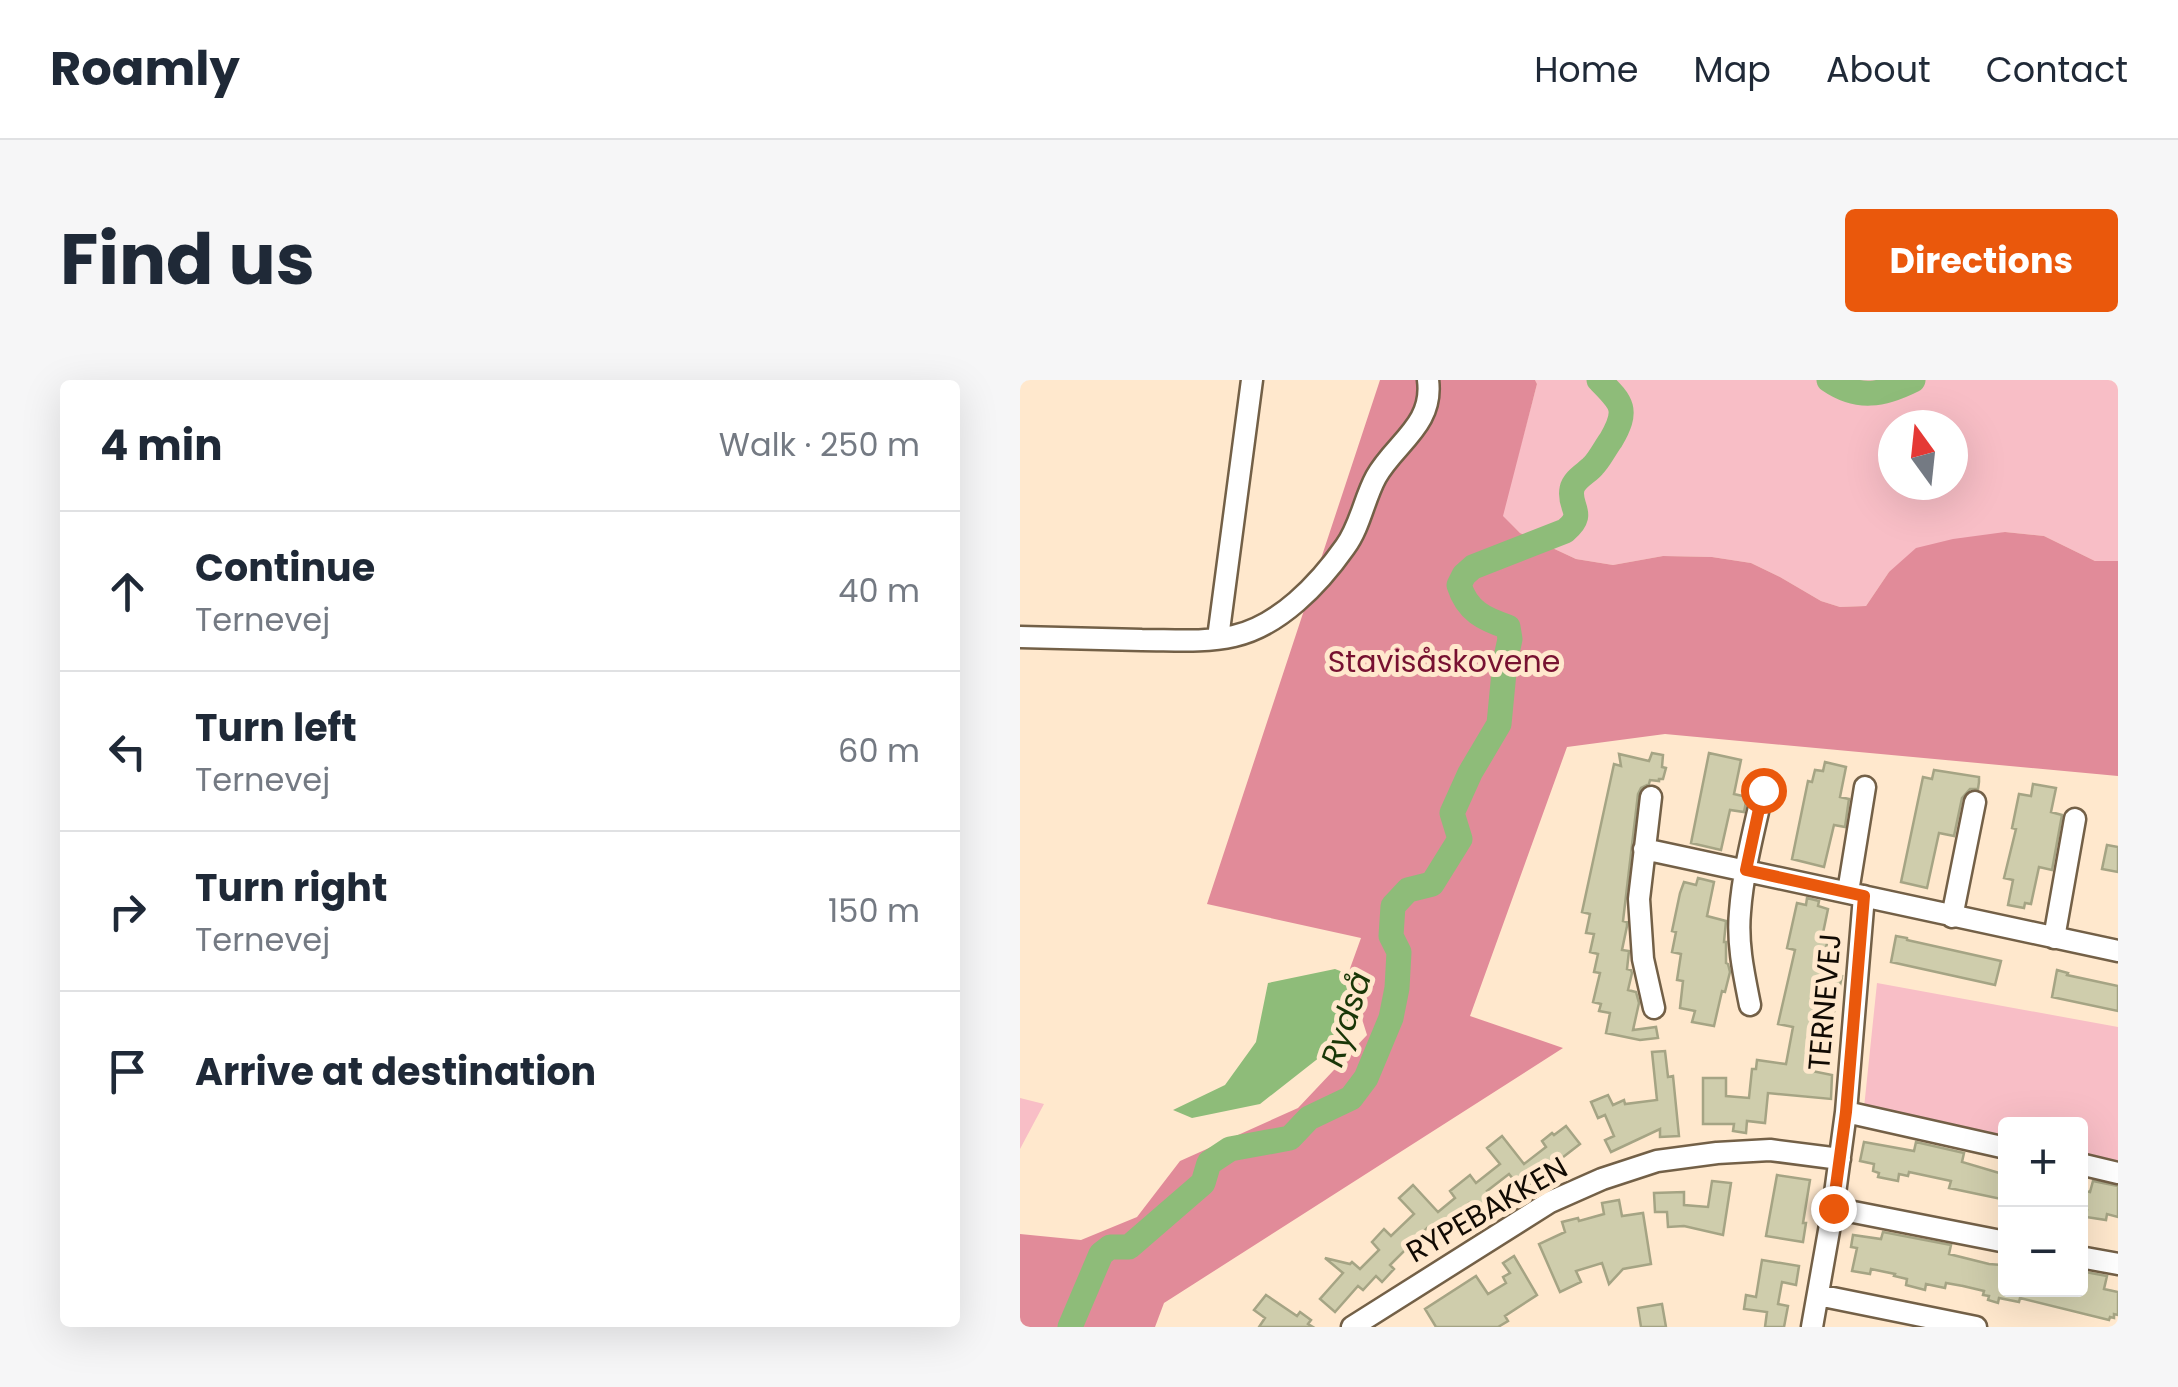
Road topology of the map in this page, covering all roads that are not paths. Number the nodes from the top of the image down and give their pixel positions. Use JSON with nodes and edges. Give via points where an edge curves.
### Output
{"nodes":[{"id":1,"x":1252,"y":380,"type":"edge"},
{"id":2,"x":1428,"y":380,"type":"edge"},
{"id":3,"x":1020,"y":637,"type":"edge"},
{"id":4,"x":1218,"y":638,"type":"junction"},
{"id":5,"x":1866,"y":787,"type":"dead end"},
{"id":6,"x":1763,"y":790,"type":"dead end"},
{"id":7,"x":1652,"y":797,"type":"dead end"},
{"id":8,"x":1975,"y":802,"type":"dead end"},
{"id":9,"x":2075,"y":819,"type":"dead end"},
{"id":10,"x":1644,"y":848,"type":"junction"},
{"id":11,"x":1746,"y":870,"type":"junction"},
{"id":12,"x":1856,"y":894,"type":"junction"},
{"id":13,"x":1952,"y":917,"type":"junction"},
{"id":14,"x":2054,"y":938,"type":"junction"},
{"id":15,"x":2118,"y":952,"type":"edge"},
{"id":16,"x":1750,"y":1005,"type":"dead end"},
{"id":17,"x":1654,"y":1008,"type":"dead end"},
{"id":18,"x":1846,"y":1112,"type":"junction"},
{"id":19,"x":1998,"y":1146,"type":"edge"},
{"id":20,"x":1840,"y":1159,"type":"junction"},
{"id":21,"x":2088,"y":1166,"type":"edge"},
{"id":22,"x":2118,"y":1173,"type":"edge"},
{"id":23,"x":1833,"y":1208,"type":"junction"},
{"id":24,"x":1998,"y":1240,"type":"edge"},
{"id":25,"x":2088,"y":1258,"type":"edge"},
{"id":26,"x":2118,"y":1264,"type":"edge"},
{"id":27,"x":1818,"y":1295,"type":"junction"},
{"id":28,"x":1352,"y":1327,"type":"edge"},
{"id":29,"x":1812,"y":1327,"type":"edge"},
{"id":30,"x":1976,"y":1327,"type":"edge"}],
"edges":[{"from":1,"to":4,"type":"street"},
{"from":2,"to":4,"type":"street","via":[[1429,402],[1375,478],[1348,544],[1279,616]]},
{"from":3,"to":4,"type":"street"},
{"from":5,"to":12,"type":"street","name":"TERNEVEJ"},
{"from":6,"to":11,"type":"street"},
{"from":7,"to":10,"type":"street"},
{"from":8,"to":13,"type":"street"},
{"from":9,"to":14,"type":"street"},
{"from":10,"to":11,"type":"street","name":"TERNEVEJ"},
{"from":10,"to":17,"type":"street","via":[[1639,898]]},
{"from":11,"to":12,"type":"street","name":"TERNEVEJ"},
{"from":11,"to":16,"type":"street","via":[[1740,954]]},
{"from":12,"to":13,"type":"street","name":"TERNEVEJ"},
{"from":12,"to":18,"type":"street","name":"TERNEVEJ"},
{"from":13,"to":14,"type":"street","name":"TERNEVEJ"},
{"from":14,"to":15,"type":"street","name":"TERNEVEJ"},
{"from":18,"to":19,"type":"street","name":"TERNEVEJ"},
{"from":18,"to":20,"type":"street","name":"TERNEVEJ"},
{"from":20,"to":23,"type":"street","name":"TERNEVEJ"},
{"from":20,"to":28,"type":"street","name":"RYPEBAKKEN","via":[[1770,1150],[1717,1153],[1657,1161],[1602,1179],[1550,1202]]},
{"from":21,"to":22,"type":"street"},
{"from":23,"to":24,"type":"street"},
{"from":23,"to":27,"type":"street","name":"TERNEVEJ"},
{"from":25,"to":26,"type":"street"},
{"from":27,"to":29,"type":"street","name":"TERNEVEJ"},
{"from":27,"to":30,"type":"street"}]}
